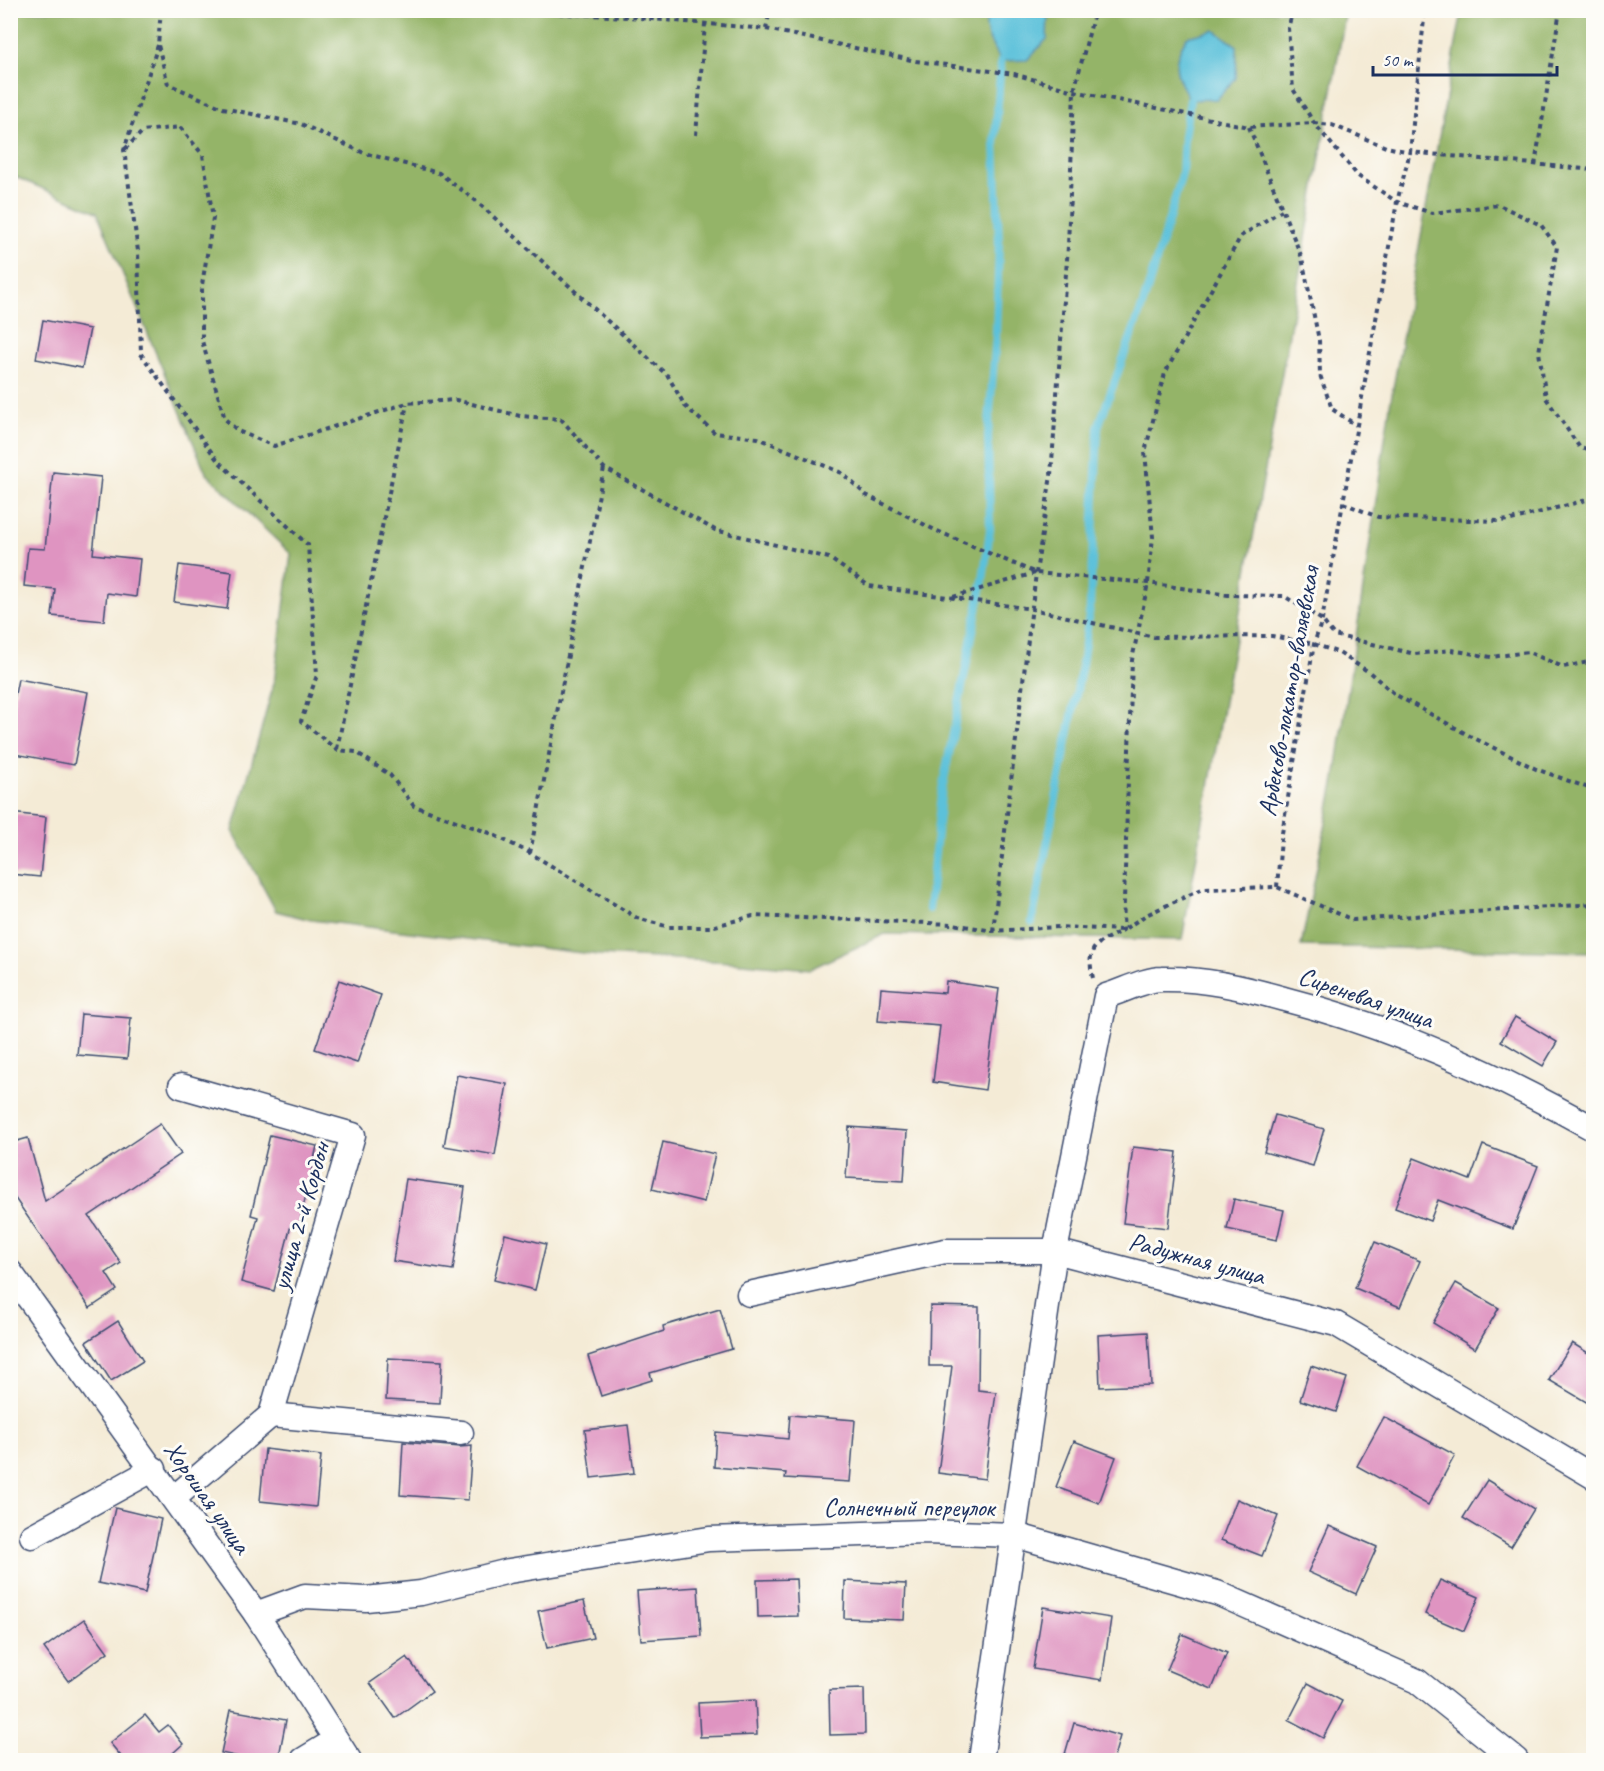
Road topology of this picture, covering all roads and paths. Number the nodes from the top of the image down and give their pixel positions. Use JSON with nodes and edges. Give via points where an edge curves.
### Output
{"nodes":[{"id":1,"x":161,"y":10,"type":"edge"},
{"id":2,"x":542,"y":10,"type":"edge"},
{"id":3,"x":770,"y":10,"type":"edge"},
{"id":4,"x":1095,"y":10,"type":"edge"},
{"id":5,"x":1293,"y":10,"type":"edge"},
{"id":6,"x":1425,"y":10,"type":"edge"},
{"id":7,"x":1560,"y":10,"type":"edge"},
{"id":8,"x":705,"y":24,"type":"junction"},
{"id":9,"x":766,"y":28,"type":"junction"},
{"id":10,"x":158,"y":45,"type":"junction"},
{"id":11,"x":1074,"y":91,"type":"junction"},
{"id":12,"x":1314,"y":123,"type":"junction"},
{"id":13,"x":1249,"y":127,"type":"junction"},
{"id":14,"x":696,"y":135,"type":"dead end"},
{"id":15,"x":124,"y":150,"type":"junction"},
{"id":16,"x":1410,"y":152,"type":"junction"},
{"id":17,"x":1535,"y":165,"type":"junction"},
{"id":18,"x":1593,"y":170,"type":"edge"},
{"id":19,"x":1397,"y":202,"type":"junction"},
{"id":20,"x":1282,"y":210,"type":"junction"},
{"id":21,"x":408,"y":403,"type":"junction"},
{"id":22,"x":1356,"y":425,"type":"junction"},
{"id":23,"x":1593,"y":451,"type":"edge"},
{"id":24,"x":604,"y":468,"type":"junction"},
{"id":25,"x":1593,"y":498,"type":"edge"},
{"id":26,"x":1343,"y":503,"type":"junction"},
{"id":27,"x":1036,"y":573,"type":"junction"},
{"id":28,"x":1148,"y":583,"type":"junction"},
{"id":29,"x":949,"y":598,"type":"junction"},
{"id":30,"x":1032,"y":609,"type":"junction"},
{"id":31,"x":1322,"y":620,"type":"junction"},
{"id":32,"x":1138,"y":633,"type":"junction"},
{"id":33,"x":1314,"y":644,"type":"junction"},
{"id":34,"x":1593,"y":661,"type":"edge"},
{"id":35,"x":337,"y":750,"type":"junction"},
{"id":36,"x":1593,"y":790,"type":"edge"},
{"id":37,"x":530,"y":853,"type":"junction"},
{"id":38,"x":1277,"y":887,"type":"junction"},
{"id":39,"x":1593,"y":904,"type":"edge"},
{"id":40,"x":1123,"y":930,"type":"junction"},
{"id":41,"x":993,"y":931,"type":"junction"},
{"id":42,"x":1106,"y":996,"type":"junction"},
{"id":43,"x":181,"y":1086,"type":"dead end"},
{"id":44,"x":1593,"y":1129,"type":"edge"},
{"id":45,"x":1055,"y":1251,"type":"junction"},
{"id":46,"x":10,"y":1272,"type":"edge"},
{"id":47,"x":749,"y":1294,"type":"dead end"},
{"id":48,"x":271,"y":1415,"type":"junction"},
{"id":49,"x":461,"y":1433,"type":"dead end"},
{"id":50,"x":154,"y":1469,"type":"junction"},
{"id":51,"x":1593,"y":1477,"type":"edge"},
{"id":52,"x":174,"y":1498,"type":"junction"},
{"id":53,"x":1015,"y":1535,"type":"junction"},
{"id":54,"x":32,"y":1536,"type":"dead end"},
{"id":55,"x":256,"y":1614,"type":"junction"},
{"id":56,"x":336,"y":1740,"type":"junction"},
{"id":57,"x":303,"y":1761,"type":"edge"},
{"id":58,"x":350,"y":1761,"type":"edge"},
{"id":59,"x":981,"y":1761,"type":"edge"},
{"id":60,"x":1516,"y":1761,"type":"edge"}],
"edges":[{"from":1,"to":10,"type":"path"},
{"from":2,"to":8,"type":"path"},
{"from":3,"to":9,"type":"path"},
{"from":4,"to":11,"type":"path"},
{"from":5,"to":12,"type":"path","via":[[1288,28],[1293,89]]},
{"from":6,"to":16,"type":"path","name":"Арбеково-локатор-валяевская"},
{"from":7,"to":17,"type":"path"},
{"from":8,"to":9,"type":"path"},
{"from":8,"to":14,"type":"path"},
{"from":9,"to":11,"type":"path","via":[[916,62],[1014,74]]},
{"from":10,"to":15,"type":"path"},
{"from":10,"to":27,"type":"path","via":[[168,84],[223,108],[301,124],[364,153],[439,173],[475,200],[668,376],[685,406],[715,433],[758,438],[842,473],[866,495],[937,531]]},
{"from":11,"to":13,"type":"path"},
{"from":11,"to":27,"type":"path","via":[[1068,246],[1051,475]]},
{"from":12,"to":13,"type":"path"},
{"from":12,"to":16,"type":"path","via":[[1332,125],[1386,147]]},
{"from":12,"to":19,"type":"path","via":[[1358,176]]},
{"from":13,"to":20,"type":"path"},
{"from":15,"to":21,"type":"path","via":[[143,131],[180,128],[204,155],[213,218],[202,285],[202,341],[225,419],[238,431],[274,446]]},
{"from":15,"to":35,"type":"path","via":[[138,250],[141,354],[218,460],[308,545],[317,675],[301,721]]},
{"from":16,"to":17,"type":"path"},
{"from":16,"to":19,"type":"path","name":"Арбеково-локатор-валяевская"},
{"from":17,"to":18,"type":"path"},
{"from":19,"to":22,"type":"path","name":"Арбеково-локатор-валяевская"},
{"from":19,"to":23,"type":"path","via":[[1431,213],[1499,205],[1541,225],[1557,247],[1539,352],[1546,398],[1580,448]]},
{"from":20,"to":22,"type":"path","via":[[1302,258],[1319,340],[1320,375],[1332,410]]},
{"from":20,"to":28,"type":"path","via":[[1241,236],[1165,373],[1144,452],[1153,537]]},
{"from":21,"to":24,"type":"path","via":[[456,400],[520,416],[561,419]]},
{"from":21,"to":35,"type":"path"},
{"from":22,"to":26,"type":"path","name":"Арбеково-локатор-валяевская"},
{"from":24,"to":29,"type":"path","via":[[715,530],[829,558],[869,586]]},
{"from":24,"to":37,"type":"path"},
{"from":25,"to":26,"type":"path","via":[[1499,521],[1378,517]]},
{"from":26,"to":31,"type":"path","name":"Арбеково-локатор-валяевская"},
{"from":27,"to":28,"type":"path"},
{"from":27,"to":29,"type":"path"},
{"from":27,"to":30,"type":"path"},
{"from":28,"to":31,"type":"path","via":[[1228,595],[1284,596]]},
{"from":28,"to":32,"type":"path"},
{"from":29,"to":30,"type":"path"},
{"from":30,"to":32,"type":"path"},
{"from":30,"to":41,"type":"path"},
{"from":31,"to":33,"type":"path","name":"Арбеково-локатор-валяевская"},
{"from":31,"to":34,"type":"path","via":[[1334,635],[1415,654],[1451,650],[1491,657],[1528,652],[1563,667]]},
{"from":32,"to":33,"type":"path","via":[[1154,637],[1272,636]]},
{"from":32,"to":40,"type":"path","via":[[1132,660]]},
{"from":33,"to":36,"type":"path","via":[[1339,653],[1396,695],[1470,736],[1536,769]]},
{"from":33,"to":38,"type":"path","name":"Арбеково-локатор-валяевская","via":[[1281,839]]},
{"from":35,"to":37,"type":"path","via":[[356,752],[390,775],[414,806],[490,833]]},
{"from":37,"to":41,"type":"path","via":[[637,918],[669,927],[711,927],[753,916],[953,924]]},
{"from":38,"to":39,"type":"path","via":[[1353,920]]},
{"from":38,"to":40,"type":"path","via":[[1202,889]]},
{"from":40,"to":41,"type":"path","via":[[1059,927]]},
{"from":40,"to":42,"type":"path","via":[[1095,945],[1088,960],[1094,980]]},
{"from":42,"to":44,"type":"street","name":"Сиреневая улица","via":[[1161,979],[1240,987],[1315,1007],[1377,1025],[1530,1093]]},
{"from":42,"to":45,"type":"street"},
{"from":43,"to":48,"type":"street","name":"улица 2-й Кордон","via":[[353,1135]]},
{"from":45,"to":47,"type":"street","name":"Радужная улица","via":[[945,1251]]},
{"from":45,"to":51,"type":"street","name":"Радужная улица","via":[[1336,1324]]},
{"from":45,"to":53,"type":"street"},
{"from":46,"to":50,"type":"street","name":"Хорошая улица"},
{"from":48,"to":49,"type":"street"},
{"from":48,"to":52,"type":"street"},
{"from":50,"to":52,"type":"street","name":"Хорошая улица"},
{"from":50,"to":54,"type":"street"},
{"from":52,"to":55,"type":"street","name":"Хорошая улица"},
{"from":53,"to":55,"type":"street","name":"Солнечный переулок","via":[[925,1532],[709,1539],[509,1571],[421,1593],[366,1599],[305,1596]]},
{"from":53,"to":59,"type":"street"},
{"from":53,"to":60,"type":"street","name":"Солнечный переулок","via":[[1217,1593],[1417,1682]]},
{"from":55,"to":56,"type":"street","name":"Хорошая улица"},
{"from":56,"to":57,"type":"street"},
{"from":56,"to":58,"type":"street","name":"Хорошая улица"}]}
